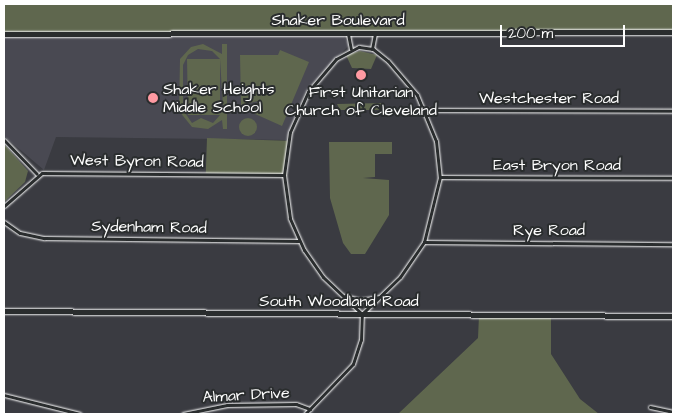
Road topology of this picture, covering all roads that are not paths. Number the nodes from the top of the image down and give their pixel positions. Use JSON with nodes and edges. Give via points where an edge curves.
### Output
{"nodes":[{"id":1,"x":673,"y":32,"type":"edge"},
{"id":2,"x":348,"y":33,"type":"junction"},
{"id":3,"x":376,"y":33,"type":"junction"},
{"id":4,"x":4,"y":34,"type":"edge"},
{"id":5,"x":351,"y":48,"type":"junction"},
{"id":6,"x":372,"y":49,"type":"junction"},
{"id":7,"x":426,"y":110,"type":"junction"},
{"id":8,"x":673,"y":111,"type":"edge"},
{"id":9,"x":4,"y":140,"type":"edge"},
{"id":10,"x":37,"y":174,"type":"junction"},
{"id":11,"x":284,"y":175,"type":"junction"},
{"id":12,"x":440,"y":177,"type":"junction"},
{"id":13,"x":673,"y":178,"type":"edge"},
{"id":14,"x":4,"y":206,"type":"edge"},
{"id":15,"x":4,"y":222,"type":"edge"},
{"id":16,"x":299,"y":241,"type":"junction"},
{"id":17,"x":424,"y":242,"type":"junction"},
{"id":18,"x":673,"y":244,"type":"edge"},
{"id":19,"x":344,"y":296,"type":"junction"},
{"id":20,"x":378,"y":297,"type":"junction"},
{"id":21,"x":4,"y":311,"type":"edge"},
{"id":22,"x":362,"y":314,"type":"junction"},
{"id":23,"x":673,"y":316,"type":"edge"},
{"id":24,"x":4,"y":395,"type":"edge"},
{"id":25,"x":650,"y":407,"type":"dead end"},
{"id":26,"x":310,"y":409,"type":"junction"},
{"id":27,"x":673,"y":412,"type":"edge"},
{"id":28,"x":80,"y":414,"type":"edge"},
{"id":29,"x":183,"y":414,"type":"edge"},
{"id":30,"x":305,"y":414,"type":"edge"}],
"edges":[{"from":1,"to":3,"type":"main road","name":"Shaker Boulevard"},
{"from":2,"to":3,"type":"main road","name":"Shaker Boulevard"},
{"from":2,"to":4,"type":"main road","name":"Shaker Boulevard"},
{"from":2,"to":5,"type":"street"},
{"from":3,"to":6,"type":"street"},
{"from":5,"to":6,"type":"street"},
{"from":5,"to":11,"type":"street","via":[[318,78],[299,108],[288,141]]},
{"from":6,"to":7,"type":"street","via":[[402,75]]},
{"from":7,"to":8,"type":"street","name":"Westchester Road"},
{"from":7,"to":12,"type":"street"},
{"from":9,"to":10,"type":"street"},
{"from":10,"to":11,"type":"street","name":"West Byron Road"},
{"from":10,"to":14,"type":"street"},
{"from":11,"to":16,"type":"street","via":[[288,211]]},
{"from":12,"to":13,"type":"street","name":"East Bryon Road"},
{"from":12,"to":17,"type":"street"},
{"from":15,"to":16,"type":"street","name":"Sydenham Road","via":[[20,233],[44,238]]},
{"from":16,"to":19,"type":"street","via":[[320,273]]},
{"from":17,"to":18,"type":"street","name":"Rye Road"},
{"from":17,"to":20,"type":"street","via":[[400,277]]},
{"from":19,"to":20,"type":"street","via":[[360,300]]},
{"from":19,"to":22,"type":"street"},
{"from":20,"to":22,"type":"street"},
{"from":21,"to":22,"type":"street","name":"South Woodland Road"},
{"from":22,"to":23,"type":"street","name":"South Woodland Road"},
{"from":22,"to":26,"type":"street","via":[[361,340],[353,364]]},
{"from":24,"to":28,"type":"street"},
{"from":25,"to":27,"type":"street"},
{"from":26,"to":29,"type":"street","name":"Almar Drive","via":[[296,404],[226,405]]},
{"from":26,"to":30,"type":"street"}]}
